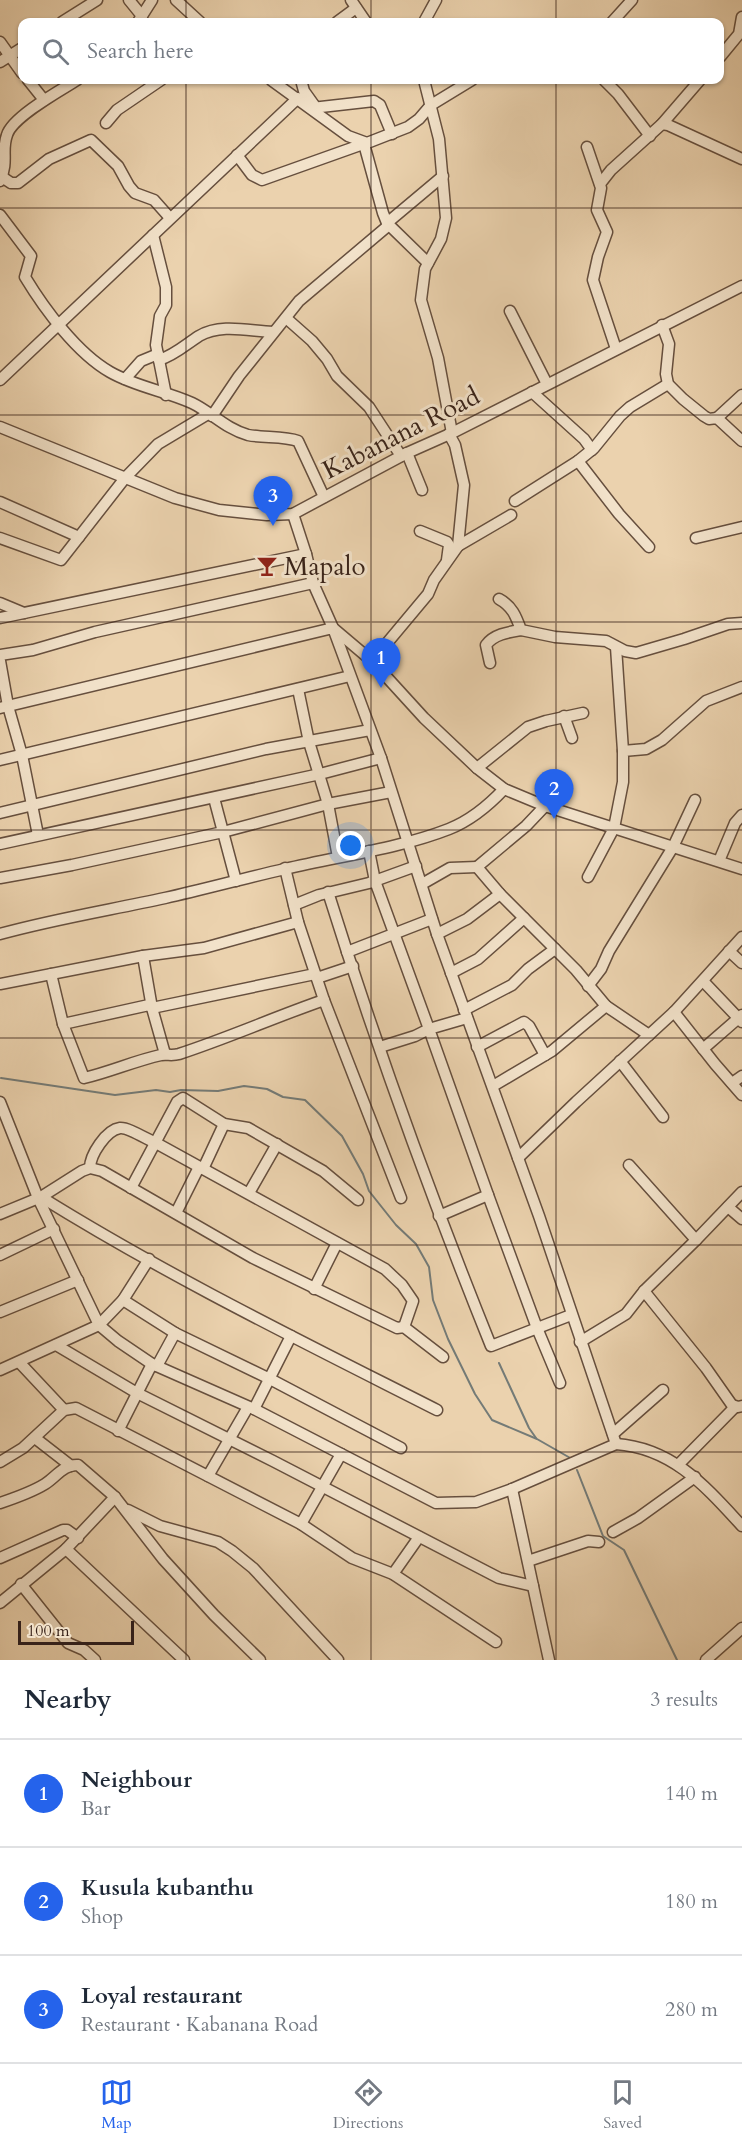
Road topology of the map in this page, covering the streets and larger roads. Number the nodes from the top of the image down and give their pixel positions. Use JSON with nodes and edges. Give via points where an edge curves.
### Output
{"nodes":[{"id":1,"x":97,"y":0,"type":"edge"},
{"id":2,"x":129,"y":0,"type":"edge"},
{"id":3,"x":152,"y":0,"type":"edge"},
{"id":4,"x":176,"y":0,"type":"edge"},
{"id":5,"x":436,"y":0,"type":"edge"},
{"id":6,"x":626,"y":2,"type":"edge"},
{"id":7,"x":353,"y":4,"type":"edge"},
{"id":8,"x":68,"y":18,"type":"edge"},
{"id":9,"x":139,"y":18,"type":"edge"},
{"id":10,"x":141,"y":18,"type":"edge"},
{"id":11,"x":196,"y":18,"type":"edge"},
{"id":12,"x":341,"y":18,"type":"edge"},
{"id":13,"x":363,"y":18,"type":"edge"},
{"id":14,"x":426,"y":18,"type":"edge"},
{"id":15,"x":615,"y":18,"type":"edge"},
{"id":16,"x":742,"y":18,"type":"edge"},
{"id":17,"x":0,"y":42,"type":"edge"},
{"id":18,"x":18,"y":51,"type":"edge"},
{"id":19,"x":724,"y":52,"type":"edge"},
{"id":20,"x":5,"y":59,"type":"edge"},
{"id":21,"x":18,"y":70,"type":"edge"},
{"id":22,"x":31,"y":84,"type":"edge"},
{"id":23,"x":70,"y":84,"type":"edge"},
{"id":24,"x":155,"y":84,"type":"edge"},
{"id":25,"x":277,"y":84,"type":"edge"},
{"id":26,"x":302,"y":84,"type":"edge"},
{"id":27,"x":425,"y":84,"type":"edge"},
{"id":28,"x":465,"y":84,"type":"edge"},
{"id":29,"x":608,"y":84,"type":"edge"},
{"id":30,"x":697,"y":84,"type":"edge"},
{"id":31,"x":298,"y":98,"type":"junction"},
{"id":32,"x":44,"y":100,"type":"junction"},
{"id":33,"x":431,"y":105,"type":"junction"},
{"id":34,"x":314,"y":108,"type":"junction"},
{"id":35,"x":106,"y":123,"type":"dead end"},
{"id":36,"x":662,"y":124,"type":"junction"},
{"id":37,"x":392,"y":134,"type":"junction"},
{"id":38,"x":650,"y":136,"type":"junction"},
{"id":39,"x":365,"y":143,"type":"junction"},
{"id":40,"x":587,"y":147,"type":"dead end"},
{"id":41,"x":237,"y":156,"type":"junction"},
{"id":42,"x":742,"y":159,"type":"edge"},
{"id":43,"x":443,"y":176,"type":"junction"},
{"id":44,"x":1,"y":179,"type":"edge"},
{"id":45,"x":600,"y":184,"type":"junction"},
{"id":46,"x":0,"y":215,"type":"edge"},
{"id":47,"x":170,"y":218,"type":"junction"},
{"id":48,"x":388,"y":224,"type":"junction"},
{"id":49,"x":153,"y":235,"type":"junction"},
{"id":50,"x":428,"y":264,"type":"junction"},
{"id":51,"x":742,"y":286,"type":"edge"},
{"id":52,"x":510,"y":311,"type":"dead end"},
{"id":53,"x":286,"y":318,"type":"junction"},
{"id":54,"x":60,"y":325,"type":"junction"},
{"id":55,"x":662,"y":325,"type":"junction"},
{"id":56,"x":273,"y":332,"type":"junction"},
{"id":57,"x":616,"y":349,"type":"junction"},
{"id":58,"x":158,"y":357,"type":"junction"},
{"id":59,"x":125,"y":379,"type":"junction"},
{"id":60,"x":0,"y":380,"type":"edge"},
{"id":61,"x":547,"y":384,"type":"junction"},
{"id":62,"x":668,"y":384,"type":"junction"},
{"id":63,"x":532,"y":392,"type":"junction"},
{"id":64,"x":166,"y":395,"type":"junction"},
{"id":65,"x":742,"y":395,"type":"edge"},
{"id":66,"x":210,"y":415,"type":"junction"},
{"id":67,"x":717,"y":418,"type":"junction"},
{"id":68,"x":0,"y":427,"type":"edge"},
{"id":69,"x":450,"y":434,"type":"junction"},
{"id":70,"x":742,"y":441,"type":"edge"},
{"id":71,"x":592,"y":450,"type":"junction"},
{"id":72,"x":404,"y":454,"type":"junction"},
{"id":73,"x":578,"y":461,"type":"junction"},
{"id":74,"x":125,"y":478,"type":"junction"},
{"id":75,"x":422,"y":490,"type":"dead end"},
{"id":76,"x":324,"y":497,"type":"junction"},
{"id":77,"x":515,"y":501,"type":"dead end"},
{"id":78,"x":0,"y":502,"type":"edge"},
{"id":79,"x":293,"y":514,"type":"junction"},
{"id":80,"x":511,"y":515,"type":"dead end"},
{"id":81,"x":742,"y":527,"type":"edge"},
{"id":82,"x":420,"y":531,"type":"dead end"},
{"id":83,"x":79,"y":537,"type":"junction"},
{"id":84,"x":0,"y":538,"type":"edge"},
{"id":85,"x":696,"y":538,"type":"dead end"},
{"id":86,"x":458,"y":546,"type":"junction"},
{"id":87,"x":649,"y":547,"type":"dead end"},
{"id":88,"x":306,"y":554,"type":"junction"},
{"id":89,"x":447,"y":560,"type":"junction"},
{"id":90,"x":313,"y":583,"type":"junction"},
{"id":91,"x":499,"y":599,"type":"dead end"},
{"id":92,"x":0,"y":603,"type":"edge"},
{"id":93,"x":26,"y":614,"type":"junction"},
{"id":94,"x":0,"y":618,"type":"edge"},
{"id":95,"x":742,"y":623,"type":"edge"},
{"id":96,"x":333,"y":628,"type":"junction"},
{"id":97,"x":521,"y":630,"type":"junction"},
{"id":98,"x":616,"y":647,"type":"junction"},
{"id":99,"x":0,"y":655,"type":"edge"},
{"id":100,"x":0,"y":661,"type":"edge"},
{"id":101,"x":372,"y":661,"type":"junction"},
{"id":102,"x":490,"y":663,"type":"dead end"},
{"id":103,"x":350,"y":676,"type":"junction"},
{"id":104,"x":742,"y":687,"type":"edge"},
{"id":105,"x":298,"y":689,"type":"junction"},
{"id":106,"x":4,"y":707,"type":"edge"},
{"id":107,"x":583,"y":712,"type":"dead end"},
{"id":108,"x":564,"y":716,"type":"junction"},
{"id":109,"x":370,"y":730,"type":"junction"},
{"id":110,"x":572,"y":738,"type":"dead end"},
{"id":111,"x":309,"y":742,"type":"junction"},
{"id":112,"x":623,"y":751,"type":"junction"},
{"id":113,"x":22,"y":755,"type":"junction"},
{"id":114,"x":381,"y":758,"type":"junction"},
{"id":115,"x":0,"y":760,"type":"edge"},
{"id":116,"x":477,"y":768,"type":"junction"},
{"id":117,"x":320,"y":774,"type":"junction"},
{"id":118,"x":504,"y":789,"type":"junction"},
{"id":119,"x":391,"y":792,"type":"junction"},
{"id":120,"x":214,"y":798,"type":"junction"},
{"id":121,"x":695,"y":800,"type":"dead end"},
{"id":122,"x":328,"y":804,"type":"junction"},
{"id":123,"x":545,"y":806,"type":"junction"},
{"id":124,"x":32,"y":807,"type":"junction"},
{"id":125,"x":0,"y":813,"type":"edge"},
{"id":126,"x":742,"y":815,"type":"edge"},
{"id":127,"x":614,"y":828,"type":"junction"},
{"id":128,"x":223,"y":832,"type":"junction"},
{"id":129,"x":38,"y":835,"type":"junction"},
{"id":130,"x":407,"y":841,"type":"junction"},
{"id":131,"x":0,"y":844,"type":"edge"},
{"id":132,"x":673,"y":847,"type":"junction"},
{"id":133,"x":369,"y":851,"type":"junction"},
{"id":134,"x":338,"y":857,"type":"junction"},
{"id":135,"x":719,"y":861,"type":"junction"},
{"id":136,"x":416,"y":866,"type":"junction"},
{"id":137,"x":477,"y":867,"type":"junction"},
{"id":138,"x":285,"y":868,"type":"junction"},
{"id":139,"x":742,"y":869,"type":"edge"},
{"id":140,"x":588,"y":877,"type":"dead end"},
{"id":141,"x":0,"y":878,"type":"edge"},
{"id":142,"x":236,"y":881,"type":"junction"},
{"id":143,"x":375,"y":881,"type":"junction"},
{"id":144,"x":422,"y":884,"type":"junction"},
{"id":145,"x":328,"y":892,"type":"junction"},
{"id":146,"x":500,"y":894,"type":"junction"},
{"id":147,"x":294,"y":905,"type":"junction"},
{"id":148,"x":524,"y":918,"type":"junction"},
{"id":149,"x":432,"y":919,"type":"junction"},
{"id":150,"x":298,"y":922,"type":"junction"},
{"id":151,"x":0,"y":934,"type":"edge"},
{"id":152,"x":395,"y":934,"type":"junction"},
{"id":153,"x":437,"y":934,"type":"junction"},
{"id":154,"x":742,"y":937,"type":"edge"},
{"id":155,"x":555,"y":949,"type":"junction"},
{"id":156,"x":729,"y":951,"type":"junction"},
{"id":157,"x":347,"y":952,"type":"junction"},
{"id":158,"x":142,"y":956,"type":"junction"},
{"id":159,"x":742,"y":963,"type":"edge"},
{"id":160,"x":352,"y":966,"type":"junction"},
{"id":161,"x":451,"y":973,"type":"junction"},
{"id":162,"x":51,"y":974,"type":"junction"},
{"id":163,"x":316,"y":976,"type":"junction"},
{"id":164,"x":703,"y":981,"type":"junction"},
{"id":165,"x":0,"y":984,"type":"edge"},
{"id":166,"x":588,"y":986,"type":"junction"},
{"id":167,"x":324,"y":1000,"type":"junction"},
{"id":168,"x":606,"y":1006,"type":"junction"},
{"id":169,"x":152,"y":1008,"type":"junction"},
{"id":170,"x":674,"y":1011,"type":"junction"},
{"id":171,"x":466,"y":1014,"type":"junction"},
{"id":172,"x":741,"y":1018,"type":"edge"},
{"id":173,"x":63,"y":1024,"type":"junction"},
{"id":174,"x":429,"y":1029,"type":"junction"},
{"id":175,"x":649,"y":1035,"type":"junction"},
{"id":176,"x":380,"y":1047,"type":"junction"},
{"id":177,"x":477,"y":1047,"type":"junction"},
{"id":178,"x":703,"y":1049,"type":"junction"},
{"id":179,"x":165,"y":1054,"type":"junction"},
{"id":180,"x":545,"y":1055,"type":"junction"},
{"id":181,"x":620,"y":1061,"type":"junction"},
{"id":182,"x":742,"y":1076,"type":"edge"},
{"id":183,"x":732,"y":1083,"type":"junction"},
{"id":184,"x":493,"y":1086,"type":"junction"},
{"id":185,"x":742,"y":1095,"type":"edge"},
{"id":186,"x":0,"y":1102,"type":"edge"},
{"id":187,"x":663,"y":1117,"type":"dead end"},
{"id":188,"x":224,"y":1124,"type":"junction"},
{"id":189,"x":156,"y":1143,"type":"junction"},
{"id":190,"x":277,"y":1144,"type":"junction"},
{"id":191,"x":518,"y":1158,"type":"junction"},
{"id":192,"x":629,"y":1164,"type":"dead end"},
{"id":193,"x":90,"y":1168,"type":"junction"},
{"id":194,"x":201,"y":1168,"type":"junction"},
{"id":195,"x":131,"y":1188,"type":"junction"},
{"id":196,"x":742,"y":1192,"type":"edge"},
{"id":197,"x":249,"y":1193,"type":"junction"},
{"id":198,"x":488,"y":1195,"type":"junction"},
{"id":199,"x":40,"y":1197,"type":"junction"},
{"id":200,"x":401,"y":1198,"type":"dead end"},
{"id":201,"x":358,"y":1200,"type":"dead end"},
{"id":202,"x":728,"y":1207,"type":"junction"},
{"id":203,"x":176,"y":1213,"type":"junction"},
{"id":204,"x":0,"y":1214,"type":"edge"},
{"id":205,"x":439,"y":1216,"type":"junction"},
{"id":206,"x":742,"y":1219,"type":"edge"},
{"id":207,"x":54,"y":1229,"type":"junction"},
{"id":208,"x":696,"y":1240,"type":"junction"},
{"id":209,"x":337,"y":1243,"type":"junction"},
{"id":210,"x":0,"y":1255,"type":"edge"},
{"id":211,"x":149,"y":1259,"type":"junction"},
{"id":212,"x":78,"y":1280,"type":"junction"},
{"id":213,"x":314,"y":1288,"type":"junction"},
{"id":214,"x":644,"y":1291,"type":"junction"},
{"id":215,"x":123,"y":1300,"type":"junction"},
{"id":216,"x":0,"y":1312,"type":"edge"},
{"id":217,"x":571,"y":1315,"type":"junction"},
{"id":218,"x":99,"y":1325,"type":"junction"},
{"id":219,"x":404,"y":1327,"type":"junction"},
{"id":220,"x":537,"y":1328,"type":"junction"},
{"id":221,"x":175,"y":1333,"type":"junction"},
{"id":222,"x":291,"y":1336,"type":"junction"},
{"id":223,"x":580,"y":1342,"type":"junction"},
{"id":224,"x":56,"y":1345,"type":"junction"},
{"id":225,"x":443,"y":1357,"type":"dead end"},
{"id":226,"x":19,"y":1362,"type":"junction"},
{"id":227,"x":155,"y":1365,"type":"junction"},
{"id":228,"x":0,"y":1370,"type":"edge"},
{"id":229,"x":270,"y":1379,"type":"junction"},
{"id":230,"x":560,"y":1383,"type":"dead end"},
{"id":231,"x":663,"y":1390,"type":"dead end"},
{"id":232,"x":137,"y":1393,"type":"junction"},
{"id":233,"x":739,"y":1406,"type":"edge"},
{"id":234,"x":251,"y":1408,"type":"junction"},
{"id":235,"x":64,"y":1410,"type":"junction"},
{"id":236,"x":437,"y":1410,"type":"dead end"},
{"id":237,"x":118,"y":1431,"type":"junction"},
{"id":238,"x":35,"y":1438,"type":"junction"},
{"id":239,"x":229,"y":1439,"type":"junction"},
{"id":240,"x":614,"y":1439,"type":"junction"},
{"id":241,"x":401,"y":1448,"type":"dead end"},
{"id":242,"x":341,"y":1454,"type":"junction"},
{"id":243,"x":0,"y":1462,"type":"edge"},
{"id":244,"x":678,"y":1465,"type":"junction"},
{"id":245,"x":71,"y":1466,"type":"junction"},
{"id":246,"x":208,"y":1476,"type":"junction"},
{"id":247,"x":695,"y":1477,"type":"junction"},
{"id":248,"x":323,"y":1488,"type":"junction"},
{"id":249,"x":512,"y":1489,"type":"junction"},
{"id":250,"x":115,"y":1497,"type":"junction"},
{"id":251,"x":0,"y":1503,"type":"edge"},
{"id":252,"x":124,"y":1509,"type":"junction"},
{"id":253,"x":301,"y":1524,"type":"junction"},
{"id":254,"x":742,"y":1526,"type":"edge"},
{"id":255,"x":613,"y":1532,"type":"dead end"},
{"id":256,"x":418,"y":1537,"type":"junction"},
{"id":257,"x":78,"y":1538,"type":"junction"},
{"id":258,"x":599,"y":1542,"type":"dead end"},
{"id":259,"x":66,"y":1549,"type":"junction"},
{"id":260,"x":0,"y":1558,"type":"edge"},
{"id":261,"x":528,"y":1561,"type":"junction"},
{"id":262,"x":393,"y":1574,"type":"junction"},
{"id":263,"x":21,"y":1584,"type":"junction"},
{"id":264,"x":533,"y":1586,"type":"junction"},
{"id":265,"x":0,"y":1602,"type":"edge"},
{"id":266,"x":742,"y":1628,"type":"edge"},
{"id":267,"x":496,"y":1642,"type":"dead end"},
{"id":268,"x":95,"y":1660,"type":"edge"},
{"id":269,"x":184,"y":1660,"type":"edge"},
{"id":270,"x":260,"y":1660,"type":"edge"},
{"id":271,"x":338,"y":1660,"type":"edge"},
{"id":272,"x":549,"y":1660,"type":"edge"},
{"id":273,"x":706,"y":1660,"type":"edge"}],
"edges":[{"from":1,"to":8,"type":"street"},
{"from":2,"to":9,"type":"street"},
{"from":3,"to":10,"type":"street"},
{"from":4,"to":11,"type":"street"},
{"from":5,"to":14,"type":"street"},
{"from":6,"to":15,"type":"street"},
{"from":7,"to":12,"type":"street"},
{"from":7,"to":13,"type":"street"},
{"from":16,"to":19,"type":"street","via":[[739,34]]},
{"from":17,"to":20,"type":"street"},
{"from":18,"to":20,"type":"street"},
{"from":20,"to":21,"type":"street"},
{"from":22,"to":32,"type":"street"},
{"from":23,"to":32,"type":"street"},
{"from":24,"to":35,"type":"street","via":[[117,110]]},
{"from":25,"to":31,"type":"street"},
{"from":26,"to":34,"type":"street"},
{"from":27,"to":33,"type":"street"},
{"from":28,"to":33,"type":"street"},
{"from":29,"to":38,"type":"street"},
{"from":30,"to":36,"type":"street"},
{"from":31,"to":34,"type":"street"},
{"from":31,"to":41,"type":"street"},
{"from":32,"to":44,"type":"street","via":[[7,133],[6,167]]},
{"from":33,"to":37,"type":"street","via":[[414,123]]},
{"from":33,"to":43,"type":"street"},
{"from":34,"to":37,"type":"street","via":[[374,100]]},
{"from":34,"to":39,"type":"street","via":[[348,136]]},
{"from":36,"to":38,"type":"street"},
{"from":36,"to":42,"type":"street"},
{"from":37,"to":39,"type":"street"},
{"from":38,"to":45,"type":"street"},
{"from":39,"to":41,"type":"street","via":[[262,180],[252,175]]},
{"from":39,"to":48,"type":"street"},
{"from":40,"to":45,"type":"street"},
{"from":41,"to":47,"type":"street"},
{"from":43,"to":48,"type":"street"},
{"from":43,"to":50,"type":"street","via":[[446,224]]},
{"from":44,"to":47,"type":"street","via":[[18,183],[49,159],[91,140],[118,166],[135,193],[154,200]]},
{"from":45,"to":57,"type":"street","via":[[597,210],[607,232],[594,280]]},
{"from":46,"to":54,"type":"street","via":[[31,256],[25,277]]},
{"from":47,"to":49,"type":"street"},
{"from":48,"to":50,"type":"street"},
{"from":48,"to":53,"type":"street","via":[[299,301]]},
{"from":49,"to":54,"type":"street"},
{"from":49,"to":58,"type":"street","via":[[166,298],[157,329]]},
{"from":50,"to":69,"type":"street","via":[[421,290],[422,307],[436,350]]},
{"from":51,"to":55,"type":"street","name":"Kabanana Road"},
{"from":52,"to":61,"type":"street"},
{"from":53,"to":56,"type":"street"},
{"from":53,"to":72,"type":"street","via":[[312,341]]},
{"from":54,"to":59,"type":"street","via":[[85,353]]},
{"from":54,"to":60,"type":"street"},
{"from":55,"to":57,"type":"street","name":"Kabanana Road"},
{"from":55,"to":62,"type":"street","via":[[669,344]]},
{"from":56,"to":58,"type":"street","via":[[214,330],[176,353]]},
{"from":56,"to":66,"type":"street"},
{"from":57,"to":61,"type":"street","name":"Kabanana Road"},
{"from":58,"to":59,"type":"street","via":[[141,361]]},
{"from":58,"to":64,"type":"street"},
{"from":59,"to":64,"type":"street"},
{"from":61,"to":63,"type":"street","name":"Kabanana Road"},
{"from":62,"to":67,"type":"street","via":[[704,416]]},
{"from":62,"to":71,"type":"street","via":[[630,406]]},
{"from":63,"to":69,"type":"street","name":"Kabanana Road"},
{"from":63,"to":71,"type":"street"},
{"from":64,"to":66,"type":"street","via":[[194,404]]},
{"from":65,"to":67,"type":"street"},
{"from":66,"to":74,"type":"street","via":[[159,444]]},
{"from":66,"to":76,"type":"street","via":[[248,435],[298,441]]},
{"from":67,"to":70,"type":"street"},
{"from":68,"to":74,"type":"street","name":"Kabanana Road"},
{"from":69,"to":72,"type":"street","name":"Kabanana Road"},
{"from":69,"to":86,"type":"street","via":[[464,485]]},
{"from":71,"to":73,"type":"street"},
{"from":72,"to":75,"type":"street"},
{"from":72,"to":76,"type":"street","name":"Kabanana Road"},
{"from":73,"to":77,"type":"street"},
{"from":73,"to":87,"type":"street"},
{"from":74,"to":79,"type":"street","name":"Kabanana Road","via":[[212,509],[256,515]]},
{"from":74,"to":83,"type":"street"},
{"from":76,"to":79,"type":"street","name":"Kabanana Road"},
{"from":78,"to":83,"type":"street"},
{"from":79,"to":88,"type":"street"},
{"from":80,"to":86,"type":"street"},
{"from":81,"to":85,"type":"street"},
{"from":82,"to":89,"type":"street","via":[[447,542]]},
{"from":83,"to":84,"type":"street","via":[[61,560]]},
{"from":86,"to":89,"type":"street"},
{"from":88,"to":90,"type":"street"},
{"from":88,"to":93,"type":"street"},
{"from":89,"to":101,"type":"street","via":[[428,594]]},
{"from":90,"to":96,"type":"street"},
{"from":90,"to":99,"type":"street"},
{"from":91,"to":97,"type":"street","via":[[509,604]]},
{"from":92,"to":93,"type":"street"},
{"from":93,"to":94,"type":"street"},
{"from":95,"to":98,"type":"street","via":[[636,653]]},
{"from":96,"to":101,"type":"street"},
{"from":96,"to":103,"type":"street"},
{"from":96,"to":106,"type":"street"},
{"from":97,"to":98,"type":"street","via":[[606,641]]},
{"from":97,"to":102,"type":"street","via":[[489,641],[486,645]]},
{"from":98,"to":112,"type":"street"},
{"from":100,"to":106,"type":"street"},
{"from":101,"to":116,"type":"street"},
{"from":103,"to":105,"type":"street"},
{"from":103,"to":109,"type":"street"},
{"from":104,"to":112,"type":"street","via":[[705,701],[654,745]]},
{"from":105,"to":111,"type":"street"},
{"from":105,"to":113,"type":"street"},
{"from":106,"to":113,"type":"street"},
{"from":107,"to":108,"type":"street"},
{"from":108,"to":110,"type":"street"},
{"from":108,"to":116,"type":"street","via":[[528,727]]},
{"from":109,"to":111,"type":"street"},
{"from":109,"to":114,"type":"street"},
{"from":111,"to":117,"type":"street"},
{"from":111,"to":124,"type":"street","via":[[266,748]]},
{"from":112,"to":127,"type":"street","via":[[623,782]]},
{"from":113,"to":115,"type":"street"},
{"from":113,"to":124,"type":"street"},
{"from":114,"to":117,"type":"street"},
{"from":114,"to":119,"type":"street"},
{"from":116,"to":118,"type":"street"},
{"from":117,"to":120,"type":"street"},
{"from":117,"to":122,"type":"street"},
{"from":118,"to":123,"type":"street"},
{"from":118,"to":130,"type":"street","via":[[493,801],[450,828]]},
{"from":119,"to":122,"type":"street"},
{"from":119,"to":130,"type":"street"},
{"from":120,"to":128,"type":"street"},
{"from":120,"to":129,"type":"street"},
{"from":121,"to":132,"type":"street"},
{"from":122,"to":128,"type":"street"},
{"from":122,"to":134,"type":"street"},
{"from":123,"to":127,"type":"street"},
{"from":123,"to":137,"type":"street"},
{"from":124,"to":125,"type":"street"},
{"from":124,"to":129,"type":"street"},
{"from":126,"to":135,"type":"street"},
{"from":127,"to":132,"type":"street"},
{"from":127,"to":140,"type":"street"},
{"from":128,"to":141,"type":"street"},
{"from":128,"to":142,"type":"street"},
{"from":129,"to":131,"type":"street"},
{"from":130,"to":133,"type":"street"},
{"from":130,"to":136,"type":"street"},
{"from":132,"to":135,"type":"street"},
{"from":132,"to":166,"type":"street"},
{"from":133,"to":134,"type":"street"},
{"from":133,"to":143,"type":"street"},
{"from":134,"to":138,"type":"street"},
{"from":135,"to":139,"type":"street"},
{"from":136,"to":143,"type":"street"},
{"from":136,"to":144,"type":"street"},
{"from":137,"to":144,"type":"street","via":[[450,868]]},
{"from":137,"to":146,"type":"street"},
{"from":138,"to":142,"type":"street"},
{"from":138,"to":147,"type":"street"},
{"from":142,"to":151,"type":"street"},
{"from":143,"to":145,"type":"street"},
{"from":143,"to":152,"type":"street"},
{"from":144,"to":149,"type":"street"},
{"from":145,"to":147,"type":"street"},
{"from":145,"to":157,"type":"street"},
{"from":146,"to":148,"type":"street"},
{"from":146,"to":153,"type":"street","via":[[467,919]]},
{"from":147,"to":150,"type":"street"},
{"from":148,"to":155,"type":"street"},
{"from":148,"to":161,"type":"street","via":[[477,959]]},
{"from":149,"to":152,"type":"street"},
{"from":149,"to":153,"type":"street"},
{"from":150,"to":158,"type":"street","via":[[204,948]]},
{"from":150,"to":163,"type":"street"},
{"from":152,"to":157,"type":"street"},
{"from":152,"to":174,"type":"street"},
{"from":153,"to":161,"type":"street"},
{"from":154,"to":156,"type":"street"},
{"from":155,"to":166,"type":"street"},
{"from":155,"to":171,"type":"street","via":[[512,985]]},
{"from":156,"to":159,"type":"street"},
{"from":156,"to":164,"type":"street"},
{"from":157,"to":160,"type":"street"},
{"from":158,"to":162,"type":"street"},
{"from":158,"to":169,"type":"street"},
{"from":160,"to":163,"type":"street"},
{"from":160,"to":176,"type":"street"},
{"from":161,"to":171,"type":"street"},
{"from":162,"to":165,"type":"street"},
{"from":162,"to":173,"type":"street"},
{"from":163,"to":167,"type":"street"},
{"from":163,"to":169,"type":"street"},
{"from":164,"to":170,"type":"street"},
{"from":164,"to":172,"type":"street"},
{"from":166,"to":168,"type":"street"},
{"from":167,"to":179,"type":"street","via":[[225,1039],[172,1056]]},
{"from":167,"to":200,"type":"street"},
{"from":168,"to":175,"type":"street"},
{"from":168,"to":180,"type":"street"},
{"from":169,"to":173,"type":"street","via":[[148,1005]]},
{"from":169,"to":179,"type":"street"},
{"from":170,"to":175,"type":"street"},
{"from":170,"to":178,"type":"street"},
{"from":171,"to":174,"type":"street"},
{"from":171,"to":177,"type":"street"},
{"from":172,"to":178,"type":"street"},
{"from":173,"to":179,"type":"street","via":[[84,1078]]},
{"from":174,"to":176,"type":"street"},
{"from":174,"to":198,"type":"street"},
{"from":175,"to":181,"type":"street"},
{"from":176,"to":205,"type":"street"},
{"from":177,"to":180,"type":"street","via":[[524,1022]]},
{"from":177,"to":184,"type":"street"},
{"from":178,"to":183,"type":"street"},
{"from":180,"to":184,"type":"street"},
{"from":181,"to":187,"type":"street"},
{"from":181,"to":191,"type":"street"},
{"from":182,"to":183,"type":"street"},
{"from":183,"to":185,"type":"street"},
{"from":184,"to":191,"type":"street"},
{"from":186,"to":199,"type":"street"},
{"from":188,"to":189,"type":"street","via":[[183,1098],[177,1102]]},
{"from":188,"to":190,"type":"street","via":[[248,1128]]},
{"from":188,"to":194,"type":"street"},
{"from":189,"to":193,"type":"street","via":[[118,1128],[93,1152]]},
{"from":189,"to":194,"type":"street"},
{"from":189,"to":195,"type":"street"},
{"from":190,"to":197,"type":"street"},
{"from":190,"to":201,"type":"street","via":[[323,1171]]},
{"from":191,"to":217,"type":"street"},
{"from":192,"to":208,"type":"street"},
{"from":193,"to":195,"type":"street"},
{"from":193,"to":199,"type":"street"},
{"from":194,"to":197,"type":"street"},
{"from":194,"to":203,"type":"street"},
{"from":195,"to":203,"type":"street"},
{"from":196,"to":202,"type":"street"},
{"from":197,"to":209,"type":"street"},
{"from":198,"to":205,"type":"street"},
{"from":198,"to":220,"type":"street"},
{"from":199,"to":204,"type":"street"},
{"from":199,"to":207,"type":"street"},
{"from":199,"to":211,"type":"street"},
{"from":202,"to":206,"type":"street"},
{"from":202,"to":208,"type":"street"},
{"from":203,"to":213,"type":"street"},
{"from":205,"to":220,"type":"street","via":[[491,1347]]},
{"from":207,"to":210,"type":"street"},
{"from":207,"to":212,"type":"street"},
{"from":208,"to":214,"type":"street"},
{"from":209,"to":213,"type":"street"},
{"from":209,"to":219,"type":"street","via":[[385,1269],[407,1291],[413,1301]]},
{"from":211,"to":215,"type":"street"},
{"from":211,"to":222,"type":"street"},
{"from":212,"to":216,"type":"street"},
{"from":212,"to":218,"type":"street"},
{"from":213,"to":219,"type":"street","via":[[397,1328]]},
{"from":214,"to":223,"type":"street","via":[[626,1314]]},
{"from":214,"to":233,"type":"street","via":[[732,1405]]},
{"from":215,"to":218,"type":"street"},
{"from":215,"to":221,"type":"street"},
{"from":217,"to":220,"type":"street"},
{"from":217,"to":223,"type":"street"},
{"from":218,"to":224,"type":"street"},
{"from":218,"to":227,"type":"street"},
{"from":219,"to":225,"type":"street"},
{"from":220,"to":230,"type":"street"},
{"from":221,"to":227,"type":"street"},
{"from":221,"to":229,"type":"street"},
{"from":222,"to":229,"type":"street"},
{"from":222,"to":236,"type":"street"},
{"from":223,"to":240,"type":"street"},
{"from":224,"to":226,"type":"street"},
{"from":224,"to":232,"type":"street"},
{"from":226,"to":228,"type":"street"},
{"from":226,"to":235,"type":"street"},
{"from":227,"to":232,"type":"street"},
{"from":227,"to":234,"type":"street"},
{"from":229,"to":234,"type":"street"},
{"from":229,"to":241,"type":"street"},
{"from":231,"to":240,"type":"street"},
{"from":232,"to":237,"type":"street"},
{"from":232,"to":239,"type":"street"},
{"from":233,"to":244,"type":"street"},
{"from":234,"to":239,"type":"street"},
{"from":234,"to":242,"type":"street"},
{"from":235,"to":237,"type":"street","via":[[76,1408]]},
{"from":235,"to":238,"type":"street"},
{"from":237,"to":246,"type":"street"},
{"from":238,"to":243,"type":"street"},
{"from":238,"to":245,"type":"street"},
{"from":239,"to":246,"type":"street"},
{"from":239,"to":248,"type":"street"},
{"from":240,"to":244,"type":"street"},
{"from":240,"to":249,"type":"street"},
{"from":242,"to":248,"type":"street"},
{"from":242,"to":249,"type":"street","via":[[436,1503],[476,1502]]},
{"from":244,"to":247,"type":"street"},
{"from":245,"to":250,"type":"street","via":[[78,1465]]},
{"from":245,"to":251,"type":"street","via":[[45,1484]]},
{"from":246,"to":253,"type":"street"},
{"from":247,"to":254,"type":"street"},
{"from":247,"to":255,"type":"street"},
{"from":248,"to":253,"type":"street"},
{"from":248,"to":256,"type":"street"},
{"from":249,"to":261,"type":"street"},
{"from":250,"to":252,"type":"street"},
{"from":250,"to":257,"type":"street"},
{"from":252,"to":270,"type":"street","via":[[170,1567]]},
{"from":252,"to":271,"type":"street","via":[[160,1526],[218,1542],[232,1551],[253,1568]]},
{"from":253,"to":262,"type":"street","via":[[352,1558]]},
{"from":256,"to":262,"type":"street"},
{"from":256,"to":264,"type":"street","via":[[499,1578]]},
{"from":257,"to":259,"type":"street"},
{"from":257,"to":260,"type":"street","via":[[63,1530]]},
{"from":258,"to":261,"type":"street","via":[[588,1541]]},
{"from":259,"to":263,"type":"street"},
{"from":259,"to":269,"type":"street"},
{"from":261,"to":264,"type":"street"},
{"from":262,"to":267,"type":"street"},
{"from":263,"to":265,"type":"street"},
{"from":263,"to":268,"type":"street","via":[[68,1643]]},
{"from":264,"to":272,"type":"street"},
{"from":266,"to":273,"type":"street"}]}
